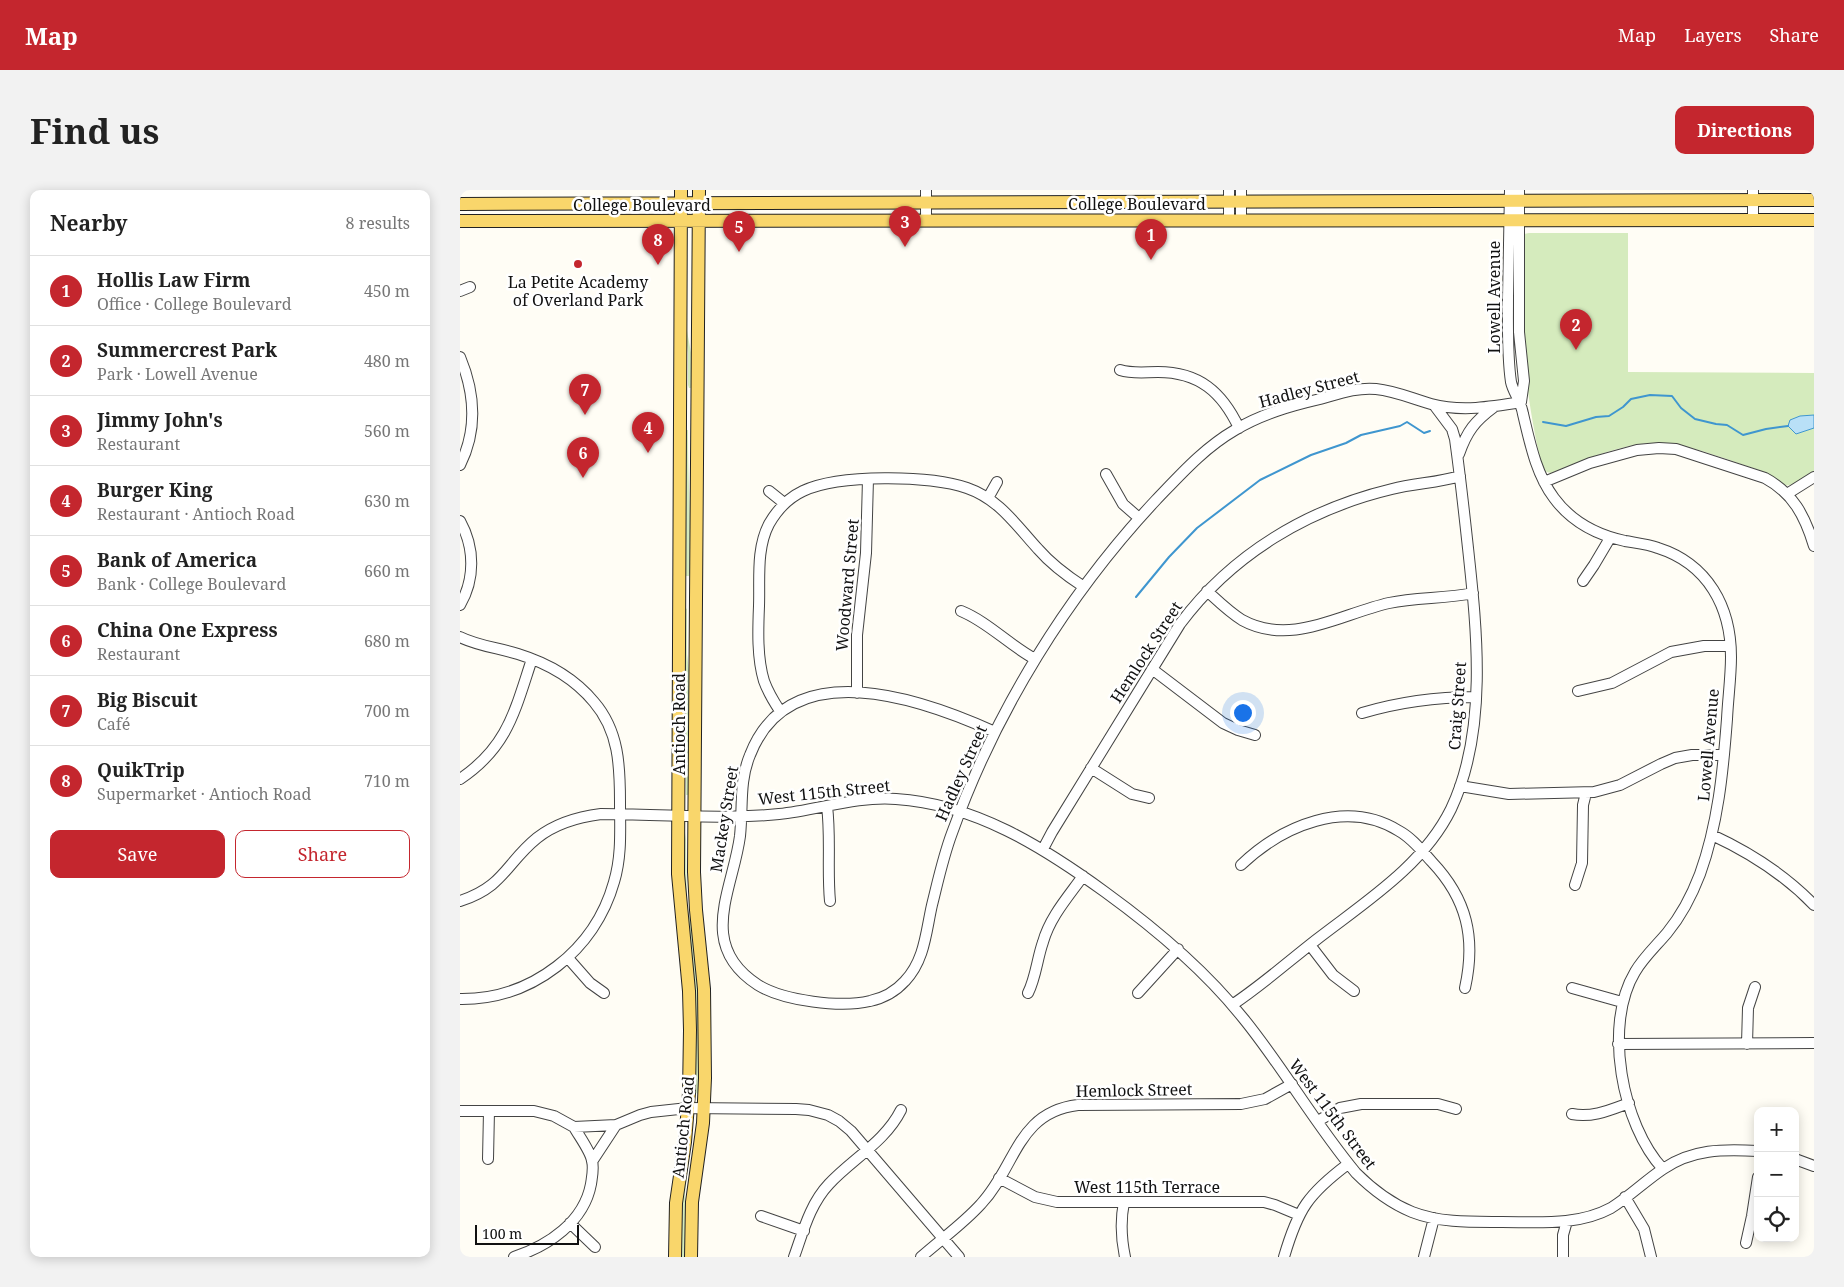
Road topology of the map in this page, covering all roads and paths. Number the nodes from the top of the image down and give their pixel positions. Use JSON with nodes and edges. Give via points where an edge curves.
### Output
{"nodes":[{"id":1,"x":1514,"y":195,"type":"edge"},
{"id":2,"x":1753,"y":195,"type":"edge"},
{"id":3,"x":680,"y":196,"type":"edge"},
{"id":4,"x":699,"y":196,"type":"edge"},
{"id":5,"x":926,"y":196,"type":"edge"},
{"id":6,"x":1235,"y":196,"type":"edge"},
{"id":7,"x":1814,"y":200,"type":"edge"},
{"id":8,"x":460,"y":204,"type":"edge"},
{"id":9,"x":1514,"y":219,"type":"junction"},
{"id":10,"x":926,"y":220,"type":"junction"},
{"id":11,"x":1235,"y":220,"type":"junction"},
{"id":12,"x":1753,"y":220,"type":"junction"},
{"id":13,"x":1814,"y":220,"type":"edge"},
{"id":14,"x":460,"y":221,"type":"edge"},
{"id":15,"x":680,"y":221,"type":"junction"},
{"id":16,"x":699,"y":221,"type":"junction"},
{"id":17,"x":460,"y":357,"type":"edge"},
{"id":18,"x":1120,"y":370,"type":"dead end"},
{"id":19,"x":1521,"y":402,"type":"junction"},
{"id":20,"x":1434,"y":405,"type":"junction"},
{"id":21,"x":1495,"y":406,"type":"junction"},
{"id":22,"x":1238,"y":428,"type":"junction"},
{"id":23,"x":1458,"y":457,"type":"junction"},
{"id":24,"x":460,"y":464,"type":"edge"},
{"id":25,"x":1106,"y":474,"type":"dead end"},
{"id":26,"x":1460,"y":476,"type":"junction"},
{"id":27,"x":1814,"y":477,"type":"edge"},
{"id":28,"x":868,"y":480,"type":"junction"},
{"id":29,"x":997,"y":482,"type":"dead end"},
{"id":30,"x":1544,"y":482,"type":"junction"},
{"id":31,"x":769,"y":491,"type":"dead end"},
{"id":32,"x":1788,"y":494,"type":"junction"},
{"id":33,"x":988,"y":498,"type":"junction"},
{"id":34,"x":784,"y":503,"type":"junction"},
{"id":35,"x":1139,"y":518,"type":"junction"},
{"id":36,"x":460,"y":521,"type":"edge"},
{"id":37,"x":1610,"y":538,"type":"junction"},
{"id":38,"x":1814,"y":546,"type":"edge"},
{"id":39,"x":1583,"y":581,"type":"dead end"},
{"id":40,"x":1084,"y":587,"type":"junction"},
{"id":41,"x":1207,"y":591,"type":"junction"},
{"id":42,"x":1473,"y":593,"type":"junction"},
{"id":43,"x":460,"y":606,"type":"edge"},
{"id":44,"x":961,"y":611,"type":"dead end"},
{"id":45,"x":460,"y":637,"type":"edge"},
{"id":46,"x":1730,"y":646,"type":"junction"},
{"id":47,"x":1035,"y":658,"type":"junction"},
{"id":48,"x":532,"y":659,"type":"junction"},
{"id":49,"x":1152,"y":669,"type":"junction"},
{"id":50,"x":1578,"y":691,"type":"dead end"},
{"id":51,"x":857,"y":693,"type":"junction"},
{"id":52,"x":1475,"y":697,"type":"junction"},
{"id":53,"x":780,"y":711,"type":"junction"},
{"id":54,"x":1362,"y":713,"type":"dead end"},
{"id":55,"x":995,"y":732,"type":"junction"},
{"id":56,"x":1255,"y":735,"type":"dead end"},
{"id":57,"x":1724,"y":755,"type":"junction"},
{"id":58,"x":1090,"y":768,"type":"junction"},
{"id":59,"x":460,"y":779,"type":"edge"},
{"id":60,"x":1460,"y":786,"type":"junction"},
{"id":61,"x":1586,"y":793,"type":"junction"},
{"id":62,"x":1149,"y":798,"type":"dead end"},
{"id":63,"x":827,"y":806,"type":"junction"},
{"id":64,"x":959,"y":812,"type":"junction"},
{"id":65,"x":620,"y":814,"type":"junction"},
{"id":66,"x":679,"y":815,"type":"junction"},
{"id":67,"x":741,"y":815,"type":"junction"},
{"id":68,"x":694,"y":816,"type":"junction"},
{"id":69,"x":1712,"y":835,"type":"junction"},
{"id":70,"x":1043,"y":849,"type":"junction"},
{"id":71,"x":1422,"y":851,"type":"junction"},
{"id":72,"x":1241,"y":865,"type":"dead end"},
{"id":73,"x":1083,"y":876,"type":"junction"},
{"id":74,"x":1574,"y":885,"type":"dead end"},
{"id":75,"x":460,"y":901,"type":"edge"},
{"id":76,"x":830,"y":901,"type":"dead end"},
{"id":77,"x":1814,"y":905,"type":"edge"},
{"id":78,"x":1310,"y":945,"type":"junction"},
{"id":79,"x":1178,"y":949,"type":"junction"},
{"id":80,"x":568,"y":958,"type":"junction"},
{"id":81,"x":1755,"y":987,"type":"dead end"},
{"id":82,"x":1466,"y":988,"type":"dead end"},
{"id":83,"x":1572,"y":988,"type":"dead end"},
{"id":84,"x":1354,"y":991,"type":"dead end"},
{"id":85,"x":604,"y":993,"type":"dead end"},
{"id":86,"x":1028,"y":993,"type":"dead end"},
{"id":87,"x":1138,"y":993,"type":"dead end"},
{"id":88,"x":460,"y":999,"type":"edge"},
{"id":89,"x":816,"y":1001,"type":"joint"},
{"id":90,"x":1622,"y":1002,"type":"junction"},
{"id":91,"x":1232,"y":1005,"type":"junction"},
{"id":92,"x":1618,"y":1044,"type":"junction"},
{"id":93,"x":1747,"y":1044,"type":"junction"},
{"id":94,"x":1814,"y":1044,"type":"edge"},
{"id":95,"x":1292,"y":1084,"type":"junction"},
{"id":96,"x":1629,"y":1103,"type":"junction"},
{"id":97,"x":688,"y":1108,"type":"junction"},
{"id":98,"x":704,"y":1108,"type":"junction"},
{"id":99,"x":1456,"y":1109,"type":"dead end"},
{"id":100,"x":900,"y":1110,"type":"dead end"},
{"id":101,"x":489,"y":1111,"type":"junction"},
{"id":102,"x":460,"y":1112,"type":"edge"},
{"id":103,"x":1572,"y":1114,"type":"dead end"},
{"id":104,"x":1318,"y":1120,"type":"junction"},
{"id":105,"x":616,"y":1125,"type":"junction"},
{"id":106,"x":574,"y":1127,"type":"junction"},
{"id":107,"x":868,"y":1149,"type":"junction"},
{"id":108,"x":1754,"y":1151,"type":"edge"},
{"id":109,"x":488,"y":1159,"type":"dead end"},
{"id":110,"x":592,"y":1160,"type":"junction"},
{"id":111,"x":1799,"y":1160,"type":"edge"},
{"id":112,"x":1348,"y":1164,"type":"junction"},
{"id":113,"x":1814,"y":1166,"type":"edge"},
{"id":114,"x":1663,"y":1169,"type":"junction"},
{"id":115,"x":999,"y":1178,"type":"junction"},
{"id":116,"x":1625,"y":1197,"type":"junction"},
{"id":117,"x":1755,"y":1197,"type":"edge"},
{"id":118,"x":1124,"y":1202,"type":"junction"},
{"id":119,"x":1299,"y":1215,"type":"junction"},
{"id":120,"x":761,"y":1216,"type":"dead end"},
{"id":121,"x":1434,"y":1218,"type":"junction"},
{"id":122,"x":1567,"y":1221,"type":"junction"},
{"id":123,"x":570,"y":1223,"type":"junction"},
{"id":124,"x":804,"y":1231,"type":"junction"},
{"id":125,"x":942,"y":1238,"type":"junction"},
{"id":126,"x":1746,"y":1243,"type":"dead end"},
{"id":127,"x":595,"y":1247,"type":"dead end"},
{"id":128,"x":514,"y":1257,"type":"edge"},
{"id":129,"x":675,"y":1257,"type":"edge"},
{"id":130,"x":691,"y":1257,"type":"edge"},
{"id":131,"x":794,"y":1257,"type":"edge"},
{"id":132,"x":921,"y":1257,"type":"edge"},
{"id":133,"x":959,"y":1257,"type":"edge"},
{"id":134,"x":1125,"y":1257,"type":"edge"},
{"id":135,"x":1284,"y":1257,"type":"edge"},
{"id":136,"x":1424,"y":1257,"type":"edge"},
{"id":137,"x":1563,"y":1257,"type":"edge"},
{"id":138,"x":1651,"y":1257,"type":"edge"}],
"edges":[{"from":1,"to":2,"type":"main road","name":"College Boulevard"},
{"from":1,"to":6,"type":"main road","name":"College Boulevard"},
{"from":1,"to":9,"type":"street","name":"Lowell Avenue"},
{"from":2,"to":7,"type":"main road","name":"College Boulevard"},
{"from":2,"to":12,"type":"street"},
{"from":3,"to":4,"type":"main road","name":"College Boulevard"},
{"from":3,"to":8,"type":"main road","name":"College Boulevard"},
{"from":3,"to":15,"type":"main road","name":"Antioch Road"},
{"from":4,"to":5,"type":"main road","name":"College Boulevard"},
{"from":4,"to":16,"type":"main road","name":"Antioch Road"},
{"from":5,"to":6,"type":"main road","name":"College Boulevard"},
{"from":5,"to":10,"type":"street"},
{"from":6,"to":11,"type":"street"},
{"from":9,"to":11,"type":"main road","name":"College Boulevard"},
{"from":9,"to":12,"type":"main road","name":"College Boulevard"},
{"from":9,"to":19,"type":"street","name":"Lowell Avenue","via":[[1509,350],[1512,386]]},
{"from":10,"to":11,"type":"main road","name":"College Boulevard"},
{"from":10,"to":16,"type":"main road","name":"College Boulevard"},
{"from":12,"to":13,"type":"main road","name":"College Boulevard"},
{"from":14,"to":15,"type":"main road","name":"College Boulevard"},
{"from":15,"to":16,"type":"main road","name":"College Boulevard"},
{"from":15,"to":66,"type":"main road","name":"Antioch Road"},
{"from":16,"to":68,"type":"main road","name":"Antioch Road"},
{"from":17,"to":24,"type":"street","via":[[471,387],[473,404],[470,438]]},
{"from":18,"to":22,"type":"street","via":[[1172,372],[1200,381],[1221,398]]},
{"from":19,"to":21,"type":"street","name":"Hadley Street"},
{"from":19,"to":30,"type":"street","name":"Lowell Avenue","via":[[1532,450]]},
{"from":20,"to":21,"type":"street","name":"Hadley Street"},
{"from":20,"to":22,"type":"street","name":"Hadley Street","via":[[1394,392],[1365,389],[1279,410]]},
{"from":20,"to":23,"type":"street","name":"Craig Street","via":[[1452,429]]},
{"from":21,"to":23,"type":"street","name":"Craig Street","via":[[1469,430]]},
{"from":22,"to":35,"type":"street","name":"Hadley Street","via":[[1196,458]]},
{"from":23,"to":26,"type":"street","name":"Craig Street"},
{"from":25,"to":35,"type":"street","via":[[1123,504]]},
{"from":26,"to":41,"type":"street","name":"Hemlock Street","via":[[1393,488],[1318,514],[1258,548]]},
{"from":26,"to":42,"type":"street","name":"Craig Street"},
{"from":27,"to":32,"type":"street"},
{"from":28,"to":33,"type":"street","via":[[943,482]]},
{"from":28,"to":34,"type":"street","via":[[826,483]]},
{"from":28,"to":51,"type":"street","name":"Woodward Street","via":[[866,553],[856,635]]},
{"from":29,"to":33,"type":"street"},
{"from":30,"to":32,"type":"street","via":[[1590,463],[1637,450],[1666,448],[1765,478]]},
{"from":30,"to":37,"type":"street","name":"Lowell Avenue","via":[[1575,520]]},
{"from":31,"to":34,"type":"street"},
{"from":32,"to":38,"type":"street","via":[[1801,510]]},
{"from":33,"to":40,"type":"street","via":[[1007,513],[1054,565]]},
{"from":34,"to":53,"type":"street","via":[[770,523],[762,545],[759,604],[762,674]]},
{"from":35,"to":40,"type":"street","name":"Hadley Street"},
{"from":36,"to":43,"type":"street","via":[[470,544],[472,566],[469,585]]},
{"from":37,"to":39,"type":"street"},
{"from":37,"to":46,"type":"street","name":"Lowell Avenue","via":[[1668,551],[1694,568],[1710,584],[1722,604],[1729,626]]},
{"from":40,"to":47,"type":"street","name":"Hadley Street"},
{"from":41,"to":42,"type":"street","via":[[1242,620],[1261,628],[1283,631],[1308,629],[1394,602]]},
{"from":41,"to":49,"type":"street","name":"Hemlock Street","via":[[1180,624]]},
{"from":42,"to":52,"type":"street","name":"Craig Street"},
{"from":44,"to":47,"type":"street","via":[[980,620],[1007,642]]},
{"from":45,"to":48,"type":"street"},
{"from":46,"to":50,"type":"street","via":[[1704,646],[1671,652],[1612,683]]},
{"from":46,"to":57,"type":"street","name":"Lowell Avenue"},
{"from":47,"to":55,"type":"street","name":"Hadley Street"},
{"from":48,"to":59,"type":"street","via":[[507,730],[488,756]]},
{"from":48,"to":65,"type":"street","via":[[570,680],[585,692],[605,717],[620,766]]},
{"from":49,"to":56,"type":"street","via":[[1223,722]]},
{"from":49,"to":58,"type":"street","name":"Hemlock Street"},
{"from":51,"to":53,"type":"street","via":[[817,695]]},
{"from":51,"to":55,"type":"street","via":[[917,702]]},
{"from":52,"to":54,"type":"street","via":[[1424,700]]},
{"from":52,"to":60,"type":"street","name":"Craig Street","via":[[1470,753]]},
{"from":53,"to":67,"type":"street","name":"Mackey Street","via":[[764,729],[749,757],[741,790]]},
{"from":55,"to":64,"type":"street","name":"Hadley Street"},
{"from":57,"to":61,"type":"street","via":[[1675,758],[1620,785]]},
{"from":57,"to":69,"type":"street","name":"Lowell Avenue"},
{"from":58,"to":62,"type":"street","via":[[1132,794]]},
{"from":58,"to":70,"type":"street","name":"Hemlock Street"},
{"from":60,"to":61,"type":"street","via":[[1510,794]]},
{"from":60,"to":71,"type":"street","name":"Craig Street","via":[[1451,809]]},
{"from":61,"to":74,"type":"street","via":[[1582,863]]},
{"from":63,"to":64,"type":"street","name":"West 115th Street","via":[[858,800],[896,799]]},
{"from":63,"to":67,"type":"street","name":"West 115th Street","via":[[779,814]]},
{"from":63,"to":76,"type":"street"},
{"from":64,"to":70,"type":"street","name":"West 115th Street","via":[[996,825]]},
{"from":64,"to":89,"type":"street","name":"Hadley Street","via":[[941,868],[921,954],[909,976],[890,993],[871,1001]]},
{"from":65,"to":66,"type":"street","name":"West 115th Street"},
{"from":65,"to":75,"type":"street","name":"West 115th Street","via":[[584,816],[557,825],[536,839],[496,883]]},
{"from":65,"to":80,"type":"street","via":[[619,860],[609,900],[590,934]]},
{"from":66,"to":68,"type":"street","name":"West 115th Street"},
{"from":66,"to":97,"type":"main road","name":"Antioch Road","via":[[679,894],[690,999]]},
{"from":67,"to":68,"type":"street","name":"West 115th Street"},
{"from":67,"to":89,"type":"street","name":"Mackey Street","via":[[739,841],[722,914],[725,942],[734,961],[760,986],[782,995]]},
{"from":68,"to":98,"type":"main road","name":"Antioch Road","via":[[694,892],[705,1005]]},
{"from":69,"to":77,"type":"street","via":[[1763,861]]},
{"from":69,"to":90,"type":"street","name":"Lowell Avenue","via":[[1700,876],[1688,900],[1669,931],[1638,967]]},
{"from":70,"to":73,"type":"street","name":"West 115th Street"},
{"from":71,"to":72,"type":"street","via":[[1388,824],[1360,816],[1336,816],[1291,830],[1262,847]]},
{"from":71,"to":78,"type":"street","name":"Craig Street","via":[[1403,871]]},
{"from":71,"to":82,"type":"street","via":[[1453,888],[1466,919],[1471,952]]},
{"from":73,"to":79,"type":"street","name":"West 115th Street"},
{"from":73,"to":86,"type":"street","via":[[1050,924]]},
{"from":78,"to":84,"type":"street","via":[[1333,975]]},
{"from":78,"to":91,"type":"street","name":"Craig Street"},
{"from":79,"to":87,"type":"street"},
{"from":79,"to":91,"type":"street","name":"West 115th Street"},
{"from":80,"to":85,"type":"street","via":[[590,983]]},
{"from":80,"to":88,"type":"street","via":[[543,976],[508,992]]},
{"from":81,"to":93,"type":"street","via":[[1748,1008]]},
{"from":83,"to":90,"type":"street"},
{"from":90,"to":92,"type":"street","name":"Lowell Avenue"},
{"from":91,"to":95,"type":"street","name":"West 115th Street"},
{"from":92,"to":93,"type":"street"},
{"from":92,"to":96,"type":"street","name":"Lowell Avenue"},
{"from":93,"to":94,"type":"street"},
{"from":95,"to":104,"type":"street","name":"West 115th Street"},
{"from":95,"to":115,"type":"street","name":"Hemlock Street","via":[[1265,1099],[1241,1104],[1078,1105],[1058,1109],[1028,1130]]},
{"from":96,"to":103,"type":"street","via":[[1596,1114]]},
{"from":96,"to":114,"type":"street","name":"Lowell Avenue","via":[[1647,1147]]},
{"from":97,"to":98,"type":"street"},
{"from":97,"to":105,"type":"street","via":[[640,1115]]},
{"from":97,"to":129,"type":"main road","name":"Antioch Road","via":[[676,1204]]},
{"from":98,"to":107,"type":"street","via":[[796,1109],[822,1113],[845,1125]]},
{"from":98,"to":130,"type":"main road","name":"Antioch Road","via":[[692,1202]]},
{"from":99,"to":104,"type":"street","via":[[1438,1104],[1353,1105]]},
{"from":100,"to":107,"type":"street","via":[[883,1137]]},
{"from":101,"to":102,"type":"street"},
{"from":101,"to":106,"type":"street","via":[[542,1112]]},
{"from":101,"to":109,"type":"street"},
{"from":104,"to":112,"type":"street","name":"West 115th Street"},
{"from":105,"to":106,"type":"street"},
{"from":105,"to":110,"type":"street"},
{"from":106,"to":110,"type":"street"},
{"from":107,"to":124,"type":"street","via":[[828,1186],[811,1211]]},
{"from":107,"to":125,"type":"street"},
{"from":108,"to":114,"type":"street","name":"West 115th Street","via":[[1723,1149],[1702,1152]]},
{"from":110,"to":123,"type":"street","via":[[587,1199]]},
{"from":111,"to":113,"type":"street"},
{"from":112,"to":119,"type":"street","via":[[1315,1191]]},
{"from":112,"to":121,"type":"street","name":"West 115th Street","via":[[1364,1181],[1395,1204]]},
{"from":114,"to":116,"type":"street","name":"West 115th Street"},
{"from":115,"to":118,"type":"street","name":"West 115th Terrace","via":[[1043,1200]]},
{"from":115,"to":125,"type":"street","name":"Hemlock Street","via":[[981,1204]]},
{"from":116,"to":122,"type":"street","name":"West 115th Street","via":[[1610,1208]]},
{"from":116,"to":138,"type":"street","via":[[1644,1229]]},
{"from":117,"to":126,"type":"street"},
{"from":118,"to":119,"type":"street","name":"West 115th Terrace","via":[[1264,1202]]},
{"from":118,"to":134,"type":"street","via":[[1121,1219]]},
{"from":119,"to":135,"type":"street"},
{"from":120,"to":124,"type":"street"},
{"from":121,"to":122,"type":"street","name":"West 115th Street","via":[[1464,1222]]},
{"from":121,"to":136,"type":"street"},
{"from":122,"to":137,"type":"street"},
{"from":123,"to":127,"type":"street"},
{"from":123,"to":128,"type":"street","via":[[544,1245]]},
{"from":124,"to":131,"type":"street"},
{"from":125,"to":132,"type":"street","name":"Hemlock Street"},
{"from":125,"to":133,"type":"street"}]}
